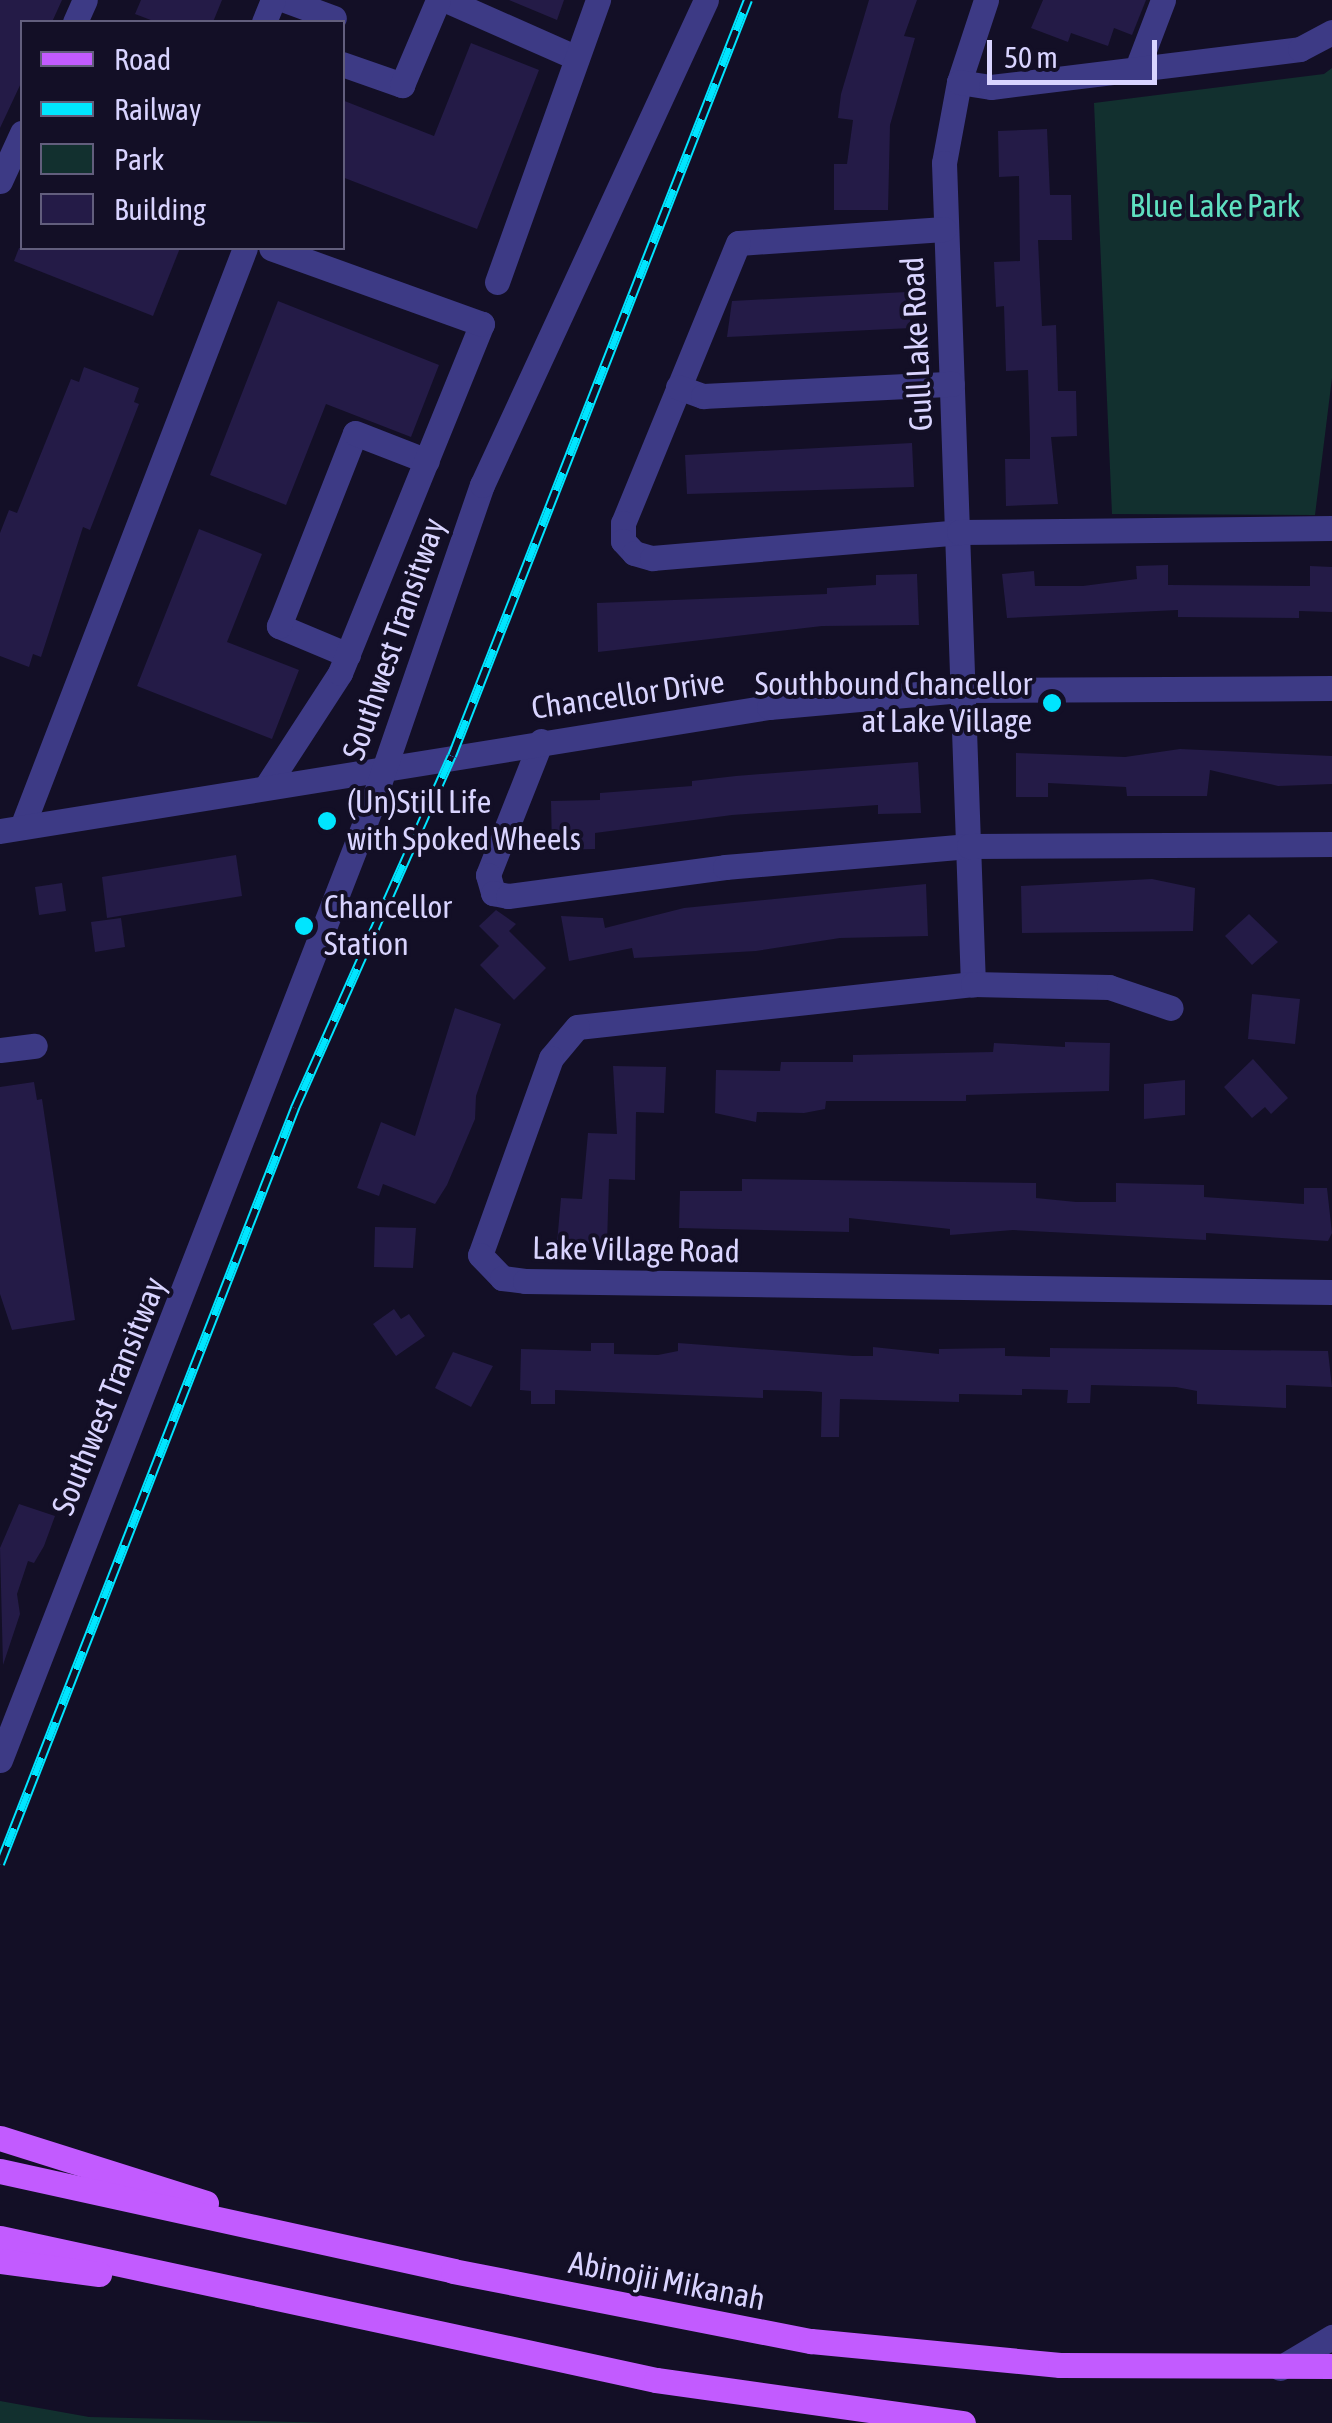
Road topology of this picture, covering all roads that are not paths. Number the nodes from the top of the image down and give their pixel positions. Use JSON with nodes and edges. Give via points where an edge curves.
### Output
{"nodes":[{"id":1,"x":285,"y":0,"type":"edge"},
{"id":2,"x":438,"y":0,"type":"edge"},
{"id":3,"x":446,"y":0,"type":"edge"},
{"id":4,"x":598,"y":0,"type":"edge"},
{"id":5,"x":706,"y":0,"type":"edge"},
{"id":6,"x":986,"y":0,"type":"edge"},
{"id":7,"x":1163,"y":0,"type":"edge"},
{"id":8,"x":336,"y":14,"type":"edge"},
{"id":9,"x":1332,"y":32,"type":"edge"},
{"id":10,"x":577,"y":58,"type":"junction"},
{"id":11,"x":345,"y":65,"type":"edge"},
{"id":12,"x":1136,"y":71,"type":"junction"},
{"id":13,"x":958,"y":82,"type":"junction"},
{"id":14,"x":20,"y":137,"type":"edge"},
{"id":15,"x":0,"y":181,"type":"edge"},
{"id":16,"x":944,"y":229,"type":"junction"},
{"id":17,"x":245,"y":250,"type":"edge"},
{"id":18,"x":277,"y":250,"type":"edge"},
{"id":19,"x":497,"y":282,"type":"dead end"},
{"id":20,"x":952,"y":384,"type":"junction"},
{"id":21,"x":678,"y":387,"type":"junction"},
{"id":22,"x":427,"y":461,"type":"junction"},
{"id":23,"x":1332,"y":528,"type":"edge"},
{"id":24,"x":959,"y":532,"type":"junction"},
{"id":25,"x":348,"y":655,"type":"junction"},
{"id":26,"x":1332,"y":688,"type":"edge"},
{"id":27,"x":964,"y":690,"type":"junction"},
{"id":28,"x":541,"y":741,"type":"junction"},
{"id":29,"x":385,"y":768,"type":"junction"},
{"id":30,"x":266,"y":787,"type":"junction"},
{"id":31,"x":11,"y":829,"type":"edge"},
{"id":32,"x":1332,"y":844,"type":"edge"},
{"id":33,"x":970,"y":846,"type":"junction"},
{"id":34,"x":974,"y":984,"type":"junction"},
{"id":35,"x":1171,"y":1008,"type":"dead end"},
{"id":36,"x":34,"y":1046,"type":"dead end"},
{"id":37,"x":0,"y":1050,"type":"edge"},
{"id":38,"x":1332,"y":1292,"type":"edge"},
{"id":39,"x":0,"y":1760,"type":"edge"},
{"id":40,"x":0,"y":2138,"type":"edge"},
{"id":41,"x":0,"y":2171,"type":"edge"},
{"id":42,"x":300,"y":2237,"type":"junction"},
{"id":43,"x":0,"y":2238,"type":"edge"},
{"id":44,"x":0,"y":2260,"type":"edge"},
{"id":45,"x":224,"y":2288,"type":"junction"},
{"id":46,"x":1332,"y":2337,"type":"edge"},
{"id":47,"x":1332,"y":2366,"type":"edge"},
{"id":48,"x":1280,"y":2368,"type":"junction"},
{"id":49,"x":963,"y":2423,"type":"edge"}],
"edges":[{"from":1,"to":8,"type":"street"},
{"from":2,"to":11,"type":"street","via":[[402,85]]},
{"from":3,"to":10,"type":"street"},
{"from":4,"to":10,"type":"street"},
{"from":5,"to":29,"type":"street","name":"Southwest Transitway","via":[[482,485]]},
{"from":6,"to":13,"type":"street","name":"Gull Lake Road"},
{"from":7,"to":12,"type":"street"},
{"from":9,"to":12,"type":"street","via":[[1300,49]]},
{"from":10,"to":19,"type":"street"},
{"from":12,"to":13,"type":"street","via":[[991,87]]},
{"from":13,"to":16,"type":"street","name":"Gull Lake Road","via":[[944,163]]},
{"from":14,"to":15,"type":"street"},
{"from":16,"to":20,"type":"street","name":"Gull Lake Road"},
{"from":16,"to":21,"type":"street","via":[[738,243]]},
{"from":17,"to":31,"type":"street"},
{"from":18,"to":22,"type":"street","via":[[482,324]]},
{"from":20,"to":21,"type":"street","via":[[702,396]]},
{"from":20,"to":24,"type":"street","name":"Gull Lake Road"},
{"from":21,"to":24,"type":"street","via":[[623,523],[623,541],[634,554],[652,558]]},
{"from":22,"to":25,"type":"street"},
{"from":22,"to":25,"type":"street","via":[[355,433],[279,626]]},
{"from":23,"to":24,"type":"street"},
{"from":24,"to":27,"type":"street","name":"Gull Lake Road"},
{"from":25,"to":30,"type":"street"},
{"from":26,"to":27,"type":"street","name":"Chancellor Drive"},
{"from":27,"to":28,"type":"street","name":"Chancellor Drive","via":[[770,707]]},
{"from":27,"to":33,"type":"street"},
{"from":28,"to":29,"type":"street","name":"Chancellor Drive"},
{"from":28,"to":33,"type":"street","via":[[488,875],[492,893]]},
{"from":29,"to":30,"type":"street","name":"Chancellor Drive"},
{"from":29,"to":39,"type":"street","name":"Southwest Transitway"},
{"from":30,"to":31,"type":"street","name":"Chancellor Drive"},
{"from":32,"to":33,"type":"street"},
{"from":33,"to":34,"type":"street"},
{"from":34,"to":35,"type":"street","name":"Lake Village Road","via":[[1109,987]]},
{"from":34,"to":38,"type":"street","name":"Lake Village Road","via":[[577,1027],[551,1058],[480,1255],[502,1278],[525,1281]]},
{"from":36,"to":37,"type":"street"},
{"from":40,"to":42,"type":"main road","via":[[141,2179]]},
{"from":41,"to":42,"type":"main road","name":"Abinojii Mikanah"},
{"from":42,"to":48,"type":"main road","name":"Abinojii Mikanah","via":[[828,2343],[1060,2365]]},
{"from":43,"to":45,"type":"main road"},
{"from":44,"to":45,"type":"main road"},
{"from":45,"to":49,"type":"main road","via":[[730,2394]]},
{"from":46,"to":48,"type":"street"},
{"from":47,"to":48,"type":"main road","name":"Abinojii Mikanah"}]}
